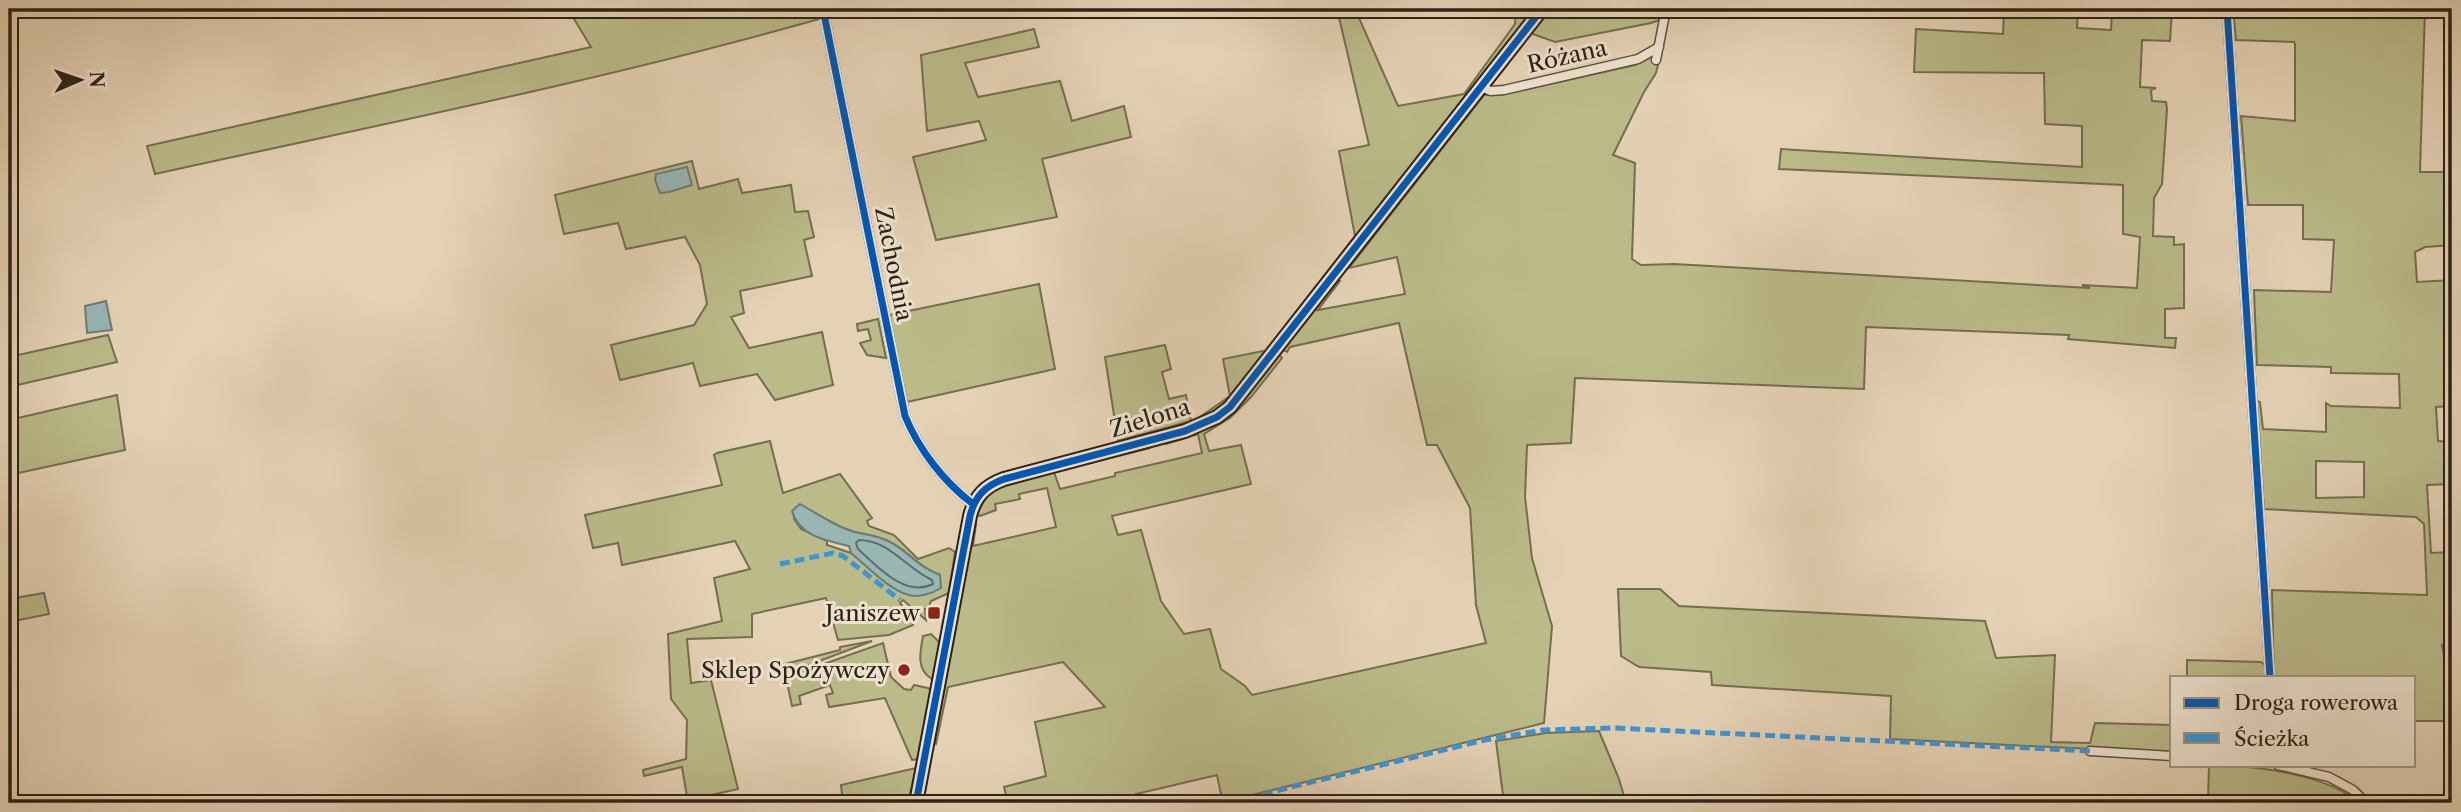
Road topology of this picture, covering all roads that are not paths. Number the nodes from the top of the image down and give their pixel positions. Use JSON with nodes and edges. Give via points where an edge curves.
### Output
{"nodes":[{"id":1,"x":823,"y":9,"type":"edge"},
{"id":2,"x":1542,"y":9,"type":"edge"},
{"id":3,"x":1666,"y":9,"type":"edge"},
{"id":4,"x":2227,"y":9,"type":"edge"},
{"id":5,"x":1659,"y":47,"type":"junction"},
{"id":6,"x":1656,"y":60,"type":"dead end"},
{"id":7,"x":1481,"y":87,"type":"junction"},
{"id":8,"x":973,"y":504,"type":"junction"},
{"id":9,"x":2270,"y":676,"type":"edge"},
{"id":10,"x":2090,"y":751,"type":"dead end"},
{"id":11,"x":2170,"y":756,"type":"edge"},
{"id":12,"x":2282,"y":766,"type":"edge"},
{"id":13,"x":916,"y":803,"type":"edge"},
{"id":14,"x":2366,"y":803,"type":"edge"}],
"edges":[{"from":1,"to":8,"type":"street","name":"Zachodnia","via":[[905,416],[929,459]]},
{"from":2,"to":7,"type":"street","name":"Zielona"},
{"from":3,"to":5,"type":"street"},
{"from":4,"to":9,"type":"street"},
{"from":5,"to":6,"type":"street"},
{"from":5,"to":7,"type":"street","name":"Różana","via":[[1638,59],[1504,90]]},
{"from":7,"to":8,"type":"street","name":"Zielona","via":[[1230,407],[1185,431],[1004,479],[987,487]]},
{"from":8,"to":13,"type":"street"},
{"from":10,"to":11,"type":"street"},
{"from":12,"to":14,"type":"street","via":[[2329,777]]}]}
